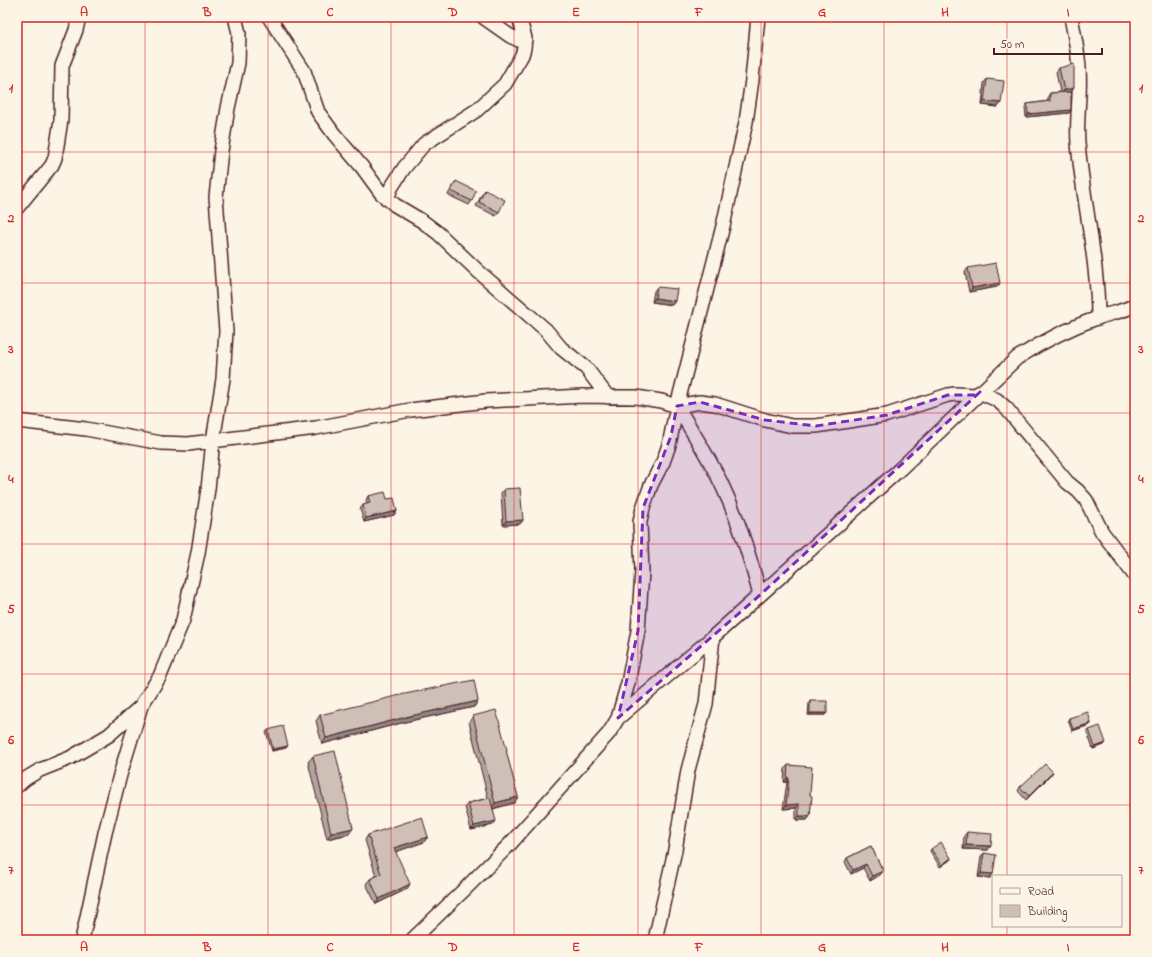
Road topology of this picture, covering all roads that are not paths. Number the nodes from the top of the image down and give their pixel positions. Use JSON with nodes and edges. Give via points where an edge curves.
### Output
{"nodes":[{"id":1,"x":79,"y":17,"type":"edge"},
{"id":2,"x":235,"y":17,"type":"edge"},
{"id":3,"x":269,"y":17,"type":"edge"},
{"id":4,"x":483,"y":17,"type":"edge"},
{"id":5,"x":520,"y":17,"type":"edge"},
{"id":6,"x":758,"y":17,"type":"edge"},
{"id":7,"x":1071,"y":17,"type":"edge"},
{"id":8,"x":525,"y":40,"type":"junction"},
{"id":9,"x":387,"y":199,"type":"junction"},
{"id":10,"x":17,"y":208,"type":"edge"},
{"id":11,"x":1135,"y":305,"type":"edge"},
{"id":12,"x":1098,"y":318,"type":"junction"},
{"id":13,"x":980,"y":392,"type":"junction"},
{"id":14,"x":608,"y":397,"type":"junction"},
{"id":15,"x":677,"y":406,"type":"junction"},
{"id":16,"x":17,"y":421,"type":"edge"},
{"id":17,"x":213,"y":441,"type":"junction"},
{"id":18,"x":1135,"y":576,"type":"edge"},
{"id":19,"x":760,"y":595,"type":"junction"},
{"id":20,"x":713,"y":637,"type":"junction"},
{"id":21,"x":141,"y":706,"type":"junction"},
{"id":22,"x":618,"y":718,"type":"junction"},
{"id":23,"x":17,"y":786,"type":"edge"},
{"id":24,"x":82,"y":940,"type":"edge"},
{"id":25,"x":412,"y":940,"type":"edge"},
{"id":26,"x":655,"y":940,"type":"edge"}],
"edges":[{"from":1,"to":10,"type":"street","via":[[62,66],[61,120],[55,158]]},
{"from":2,"to":17,"type":"street","via":[[239,33],[238,63],[228,108],[216,197],[226,338],[223,379]]},
{"from":3,"to":9,"type":"street","via":[[304,71],[318,112]]},
{"from":4,"to":8,"type":"street","via":[[510,36]]},
{"from":5,"to":8,"type":"street"},
{"from":6,"to":15,"type":"street","via":[[746,122],[718,248]]},
{"from":7,"to":12,"type":"street","via":[[1079,66],[1078,142],[1098,295]]},
{"from":8,"to":9,"type":"street","via":[[522,55],[505,84],[477,110],[424,144],[404,168]]},
{"from":9,"to":14,"type":"street","via":[[438,233],[546,330],[561,348],[586,368]]},
{"from":11,"to":12,"type":"street"},
{"from":12,"to":13,"type":"street","via":[[1034,347],[1017,358]]},
{"from":13,"to":15,"type":"street","via":[[975,395],[948,396],[887,415],[816,426],[792,426],[715,404],[700,402]]},
{"from":13,"to":18,"type":"street","via":[[997,400],[1006,408],[1067,482],[1086,500],[1102,532]]},
{"from":13,"to":19,"type":"street","via":[[900,469]]},
{"from":14,"to":15,"type":"street","via":[[636,397]]},
{"from":14,"to":17,"type":"street","via":[[486,401],[410,410],[316,428]]},
{"from":15,"to":19,"type":"street","via":[[726,492],[750,557]]},
{"from":15,"to":22,"type":"street","via":[[666,454],[648,492],[640,522],[642,572],[638,632],[628,684]]},
{"from":16,"to":17,"type":"street","via":[[86,429],[178,445]]},
{"from":17,"to":21,"type":"street","via":[[199,546],[183,620],[160,676]]},
{"from":19,"to":20,"type":"street"},
{"from":20,"to":22,"type":"street"},
{"from":20,"to":26,"type":"street","via":[[706,704],[688,770],[675,850]]},
{"from":21,"to":23,"type":"street","via":[[109,735],[70,758],[40,770]]},
{"from":21,"to":24,"type":"street","via":[[105,833]]},
{"from":22,"to":25,"type":"street","via":[[609,733],[511,843]]}]}
